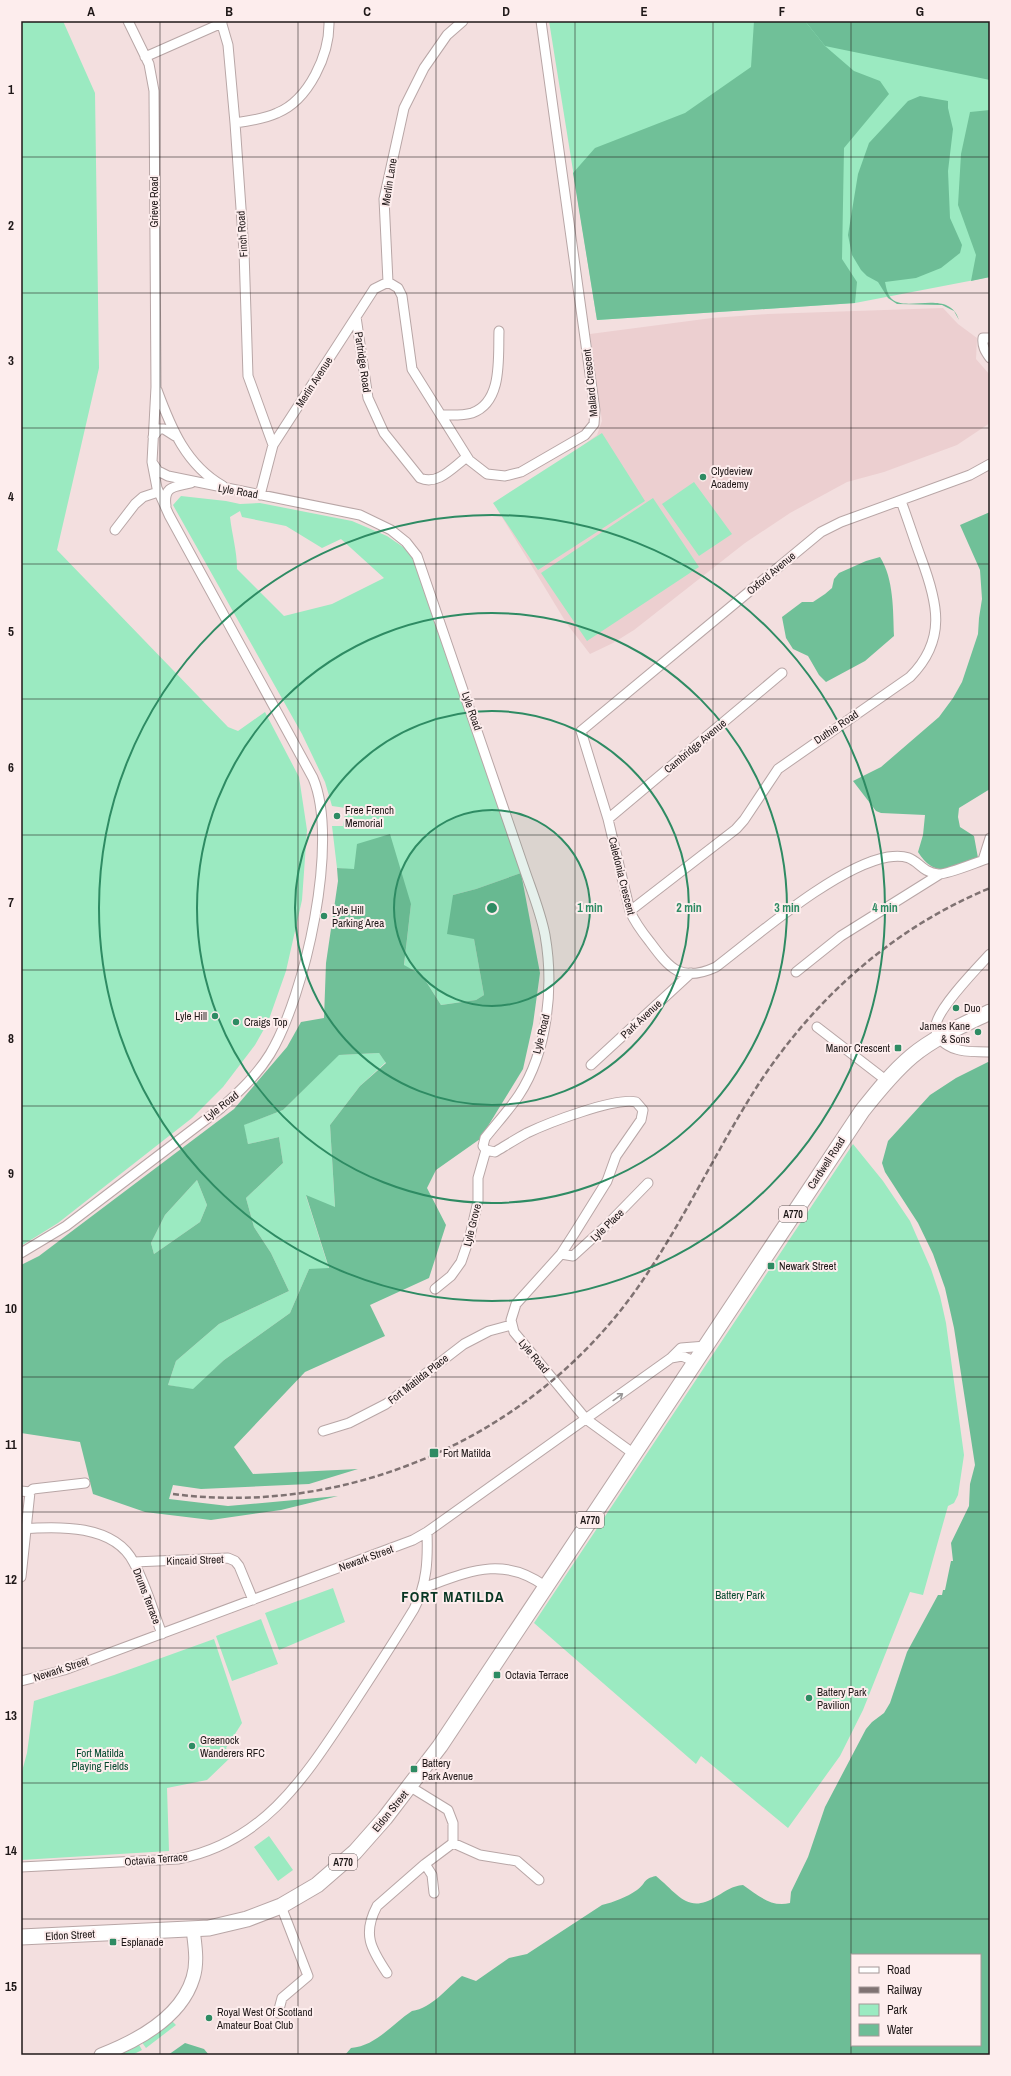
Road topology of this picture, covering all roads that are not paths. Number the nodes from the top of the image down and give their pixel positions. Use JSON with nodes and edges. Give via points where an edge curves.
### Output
{"nodes":[{"id":1,"x":128,"y":21,"type":"edge"},
{"id":2,"x":329,"y":21,"type":"edge"},
{"id":3,"x":463,"y":21,"type":"edge"},
{"id":4,"x":541,"y":21,"type":"edge"},
{"id":5,"x":221,"y":22,"type":"edge"},
{"id":6,"x":145,"y":57,"type":"junction"},
{"id":7,"x":235,"y":123,"type":"junction"},
{"id":8,"x":388,"y":282,"type":"junction"},
{"id":9,"x":356,"y":317,"type":"junction"},
{"id":10,"x":499,"y":331,"type":"dead end"},
{"id":11,"x":986,"y":338,"type":"edge"},
{"id":12,"x":990,"y":358,"type":"edge"},
{"id":13,"x":156,"y":387,"type":"junction"},
{"id":14,"x":441,"y":415,"type":"junction"},
{"id":15,"x":153,"y":437,"type":"junction"},
{"id":16,"x":177,"y":438,"type":"junction"},
{"id":17,"x":273,"y":445,"type":"junction"},
{"id":18,"x":467,"y":457,"type":"junction"},
{"id":19,"x":152,"y":462,"type":"junction"},
{"id":20,"x":990,"y":464,"type":"edge"},
{"id":21,"x":198,"y":467,"type":"junction"},
{"id":22,"x":194,"y":483,"type":"junction"},
{"id":23,"x":229,"y":490,"type":"junction"},
{"id":24,"x":158,"y":492,"type":"junction"},
{"id":25,"x":260,"y":495,"type":"junction"},
{"id":26,"x":901,"y":501,"type":"junction"},
{"id":27,"x":169,"y":515,"type":"junction"},
{"id":28,"x":115,"y":530,"type":"dead end"},
{"id":29,"x":782,"y":672,"type":"dead end"},
{"id":30,"x":581,"y":731,"type":"joint"},
{"id":31,"x":608,"y":819,"type":"junction"},
{"id":32,"x":990,"y":838,"type":"edge"},
{"id":33,"x":987,"y":859,"type":"edge"},
{"id":34,"x":940,"y":874,"type":"junction"},
{"id":35,"x":630,"y":911,"type":"junction"},
{"id":36,"x":990,"y":954,"type":"edge"},
{"id":37,"x":796,"y":972,"type":"dead end"},
{"id":38,"x":691,"y":973,"type":"junction"},
{"id":39,"x":990,"y":1012,"type":"edge"},
{"id":40,"x":817,"y":1027,"type":"dead end"},
{"id":41,"x":939,"y":1038,"type":"junction"},
{"id":42,"x":990,"y":1052,"type":"edge"},
{"id":43,"x":591,"y":1065,"type":"dead end"},
{"id":44,"x":887,"y":1081,"type":"junction"},
{"id":45,"x":486,"y":1150,"type":"junction"},
{"id":46,"x":648,"y":1183,"type":"dead end"},
{"id":47,"x":21,"y":1254,"type":"edge"},
{"id":48,"x":561,"y":1254,"type":"junction"},
{"id":49,"x":435,"y":1289,"type":"dead end"},
{"id":50,"x":511,"y":1325,"type":"junction"},
{"id":51,"x":706,"y":1346,"type":"junction"},
{"id":52,"x":671,"y":1358,"type":"junction"},
{"id":53,"x":696,"y":1362,"type":"junction"},
{"id":54,"x":586,"y":1419,"type":"junction"},
{"id":55,"x":323,"y":1431,"type":"dead end"},
{"id":56,"x":634,"y":1454,"type":"junction"},
{"id":57,"x":85,"y":1483,"type":"dead end"},
{"id":58,"x":25,"y":1491,"type":"edge"},
{"id":59,"x":23,"y":1529,"type":"edge"},
{"id":60,"x":427,"y":1532,"type":"junction"},
{"id":61,"x":134,"y":1562,"type":"junction"},
{"id":62,"x":21,"y":1576,"type":"edge"},
{"id":63,"x":545,"y":1586,"type":"junction"},
{"id":64,"x":423,"y":1588,"type":"junction"},
{"id":65,"x":253,"y":1600,"type":"junction"},
{"id":66,"x":162,"y":1634,"type":"junction"},
{"id":67,"x":21,"y":1681,"type":"edge"},
{"id":68,"x":410,"y":1786,"type":"junction"},
{"id":69,"x":453,"y":1843,"type":"junction"},
{"id":70,"x":425,"y":1864,"type":"junction"},
{"id":71,"x":21,"y":1867,"type":"edge"},
{"id":72,"x":539,"y":1880,"type":"dead end"},
{"id":73,"x":434,"y":1893,"type":"dead end"},
{"id":74,"x":281,"y":1906,"type":"junction"},
{"id":75,"x":193,"y":1929,"type":"junction"},
{"id":76,"x":21,"y":1938,"type":"edge"},
{"id":77,"x":387,"y":1973,"type":"dead end"},
{"id":78,"x":278,"y":2013,"type":"dead end"},
{"id":79,"x":101,"y":2055,"type":"edge"}],
"edges":[{"from":1,"to":6,"type":"street","name":"Grieve Road"},
{"from":2,"to":7,"type":"street","via":[[328,46],[320,66],[292,104],[278,113]]},
{"from":3,"to":8,"type":"street","name":"Merlin Lane","via":[[447,36],[424,68],[404,108],[384,200]]},
{"from":4,"to":18,"type":"street","name":"Mallard Crescent","via":[[595,410],[594,424],[585,435],[521,472],[505,476],[487,474]]},
{"from":5,"to":6,"type":"street"},
{"from":5,"to":7,"type":"street","name":"Finch Road","via":[[228,45]]},
{"from":6,"to":13,"type":"street","name":"Grieve Road","via":[[149,64],[154,91]]},
{"from":7,"to":17,"type":"street","name":"Finch Road","via":[[244,251],[248,376]]},
{"from":8,"to":9,"type":"street","name":"Merlin Avenue","via":[[374,289]]},
{"from":8,"to":14,"type":"street","name":"Mallard Crescent","via":[[398,288],[402,296],[412,369]]},
{"from":9,"to":17,"type":"street","name":"Merlin Avenue"},
{"from":9,"to":18,"type":"street","name":"Partridge Road","via":[[368,398],[384,433],[420,478],[427,481],[436,480]]},
{"from":10,"to":14,"type":"street","via":[[496,382],[491,396],[481,408],[471,413]]},
{"from":11,"to":12,"type":"street","via":[[985,351]]},
{"from":13,"to":15,"type":"street","name":"Grieve Road"},
{"from":13,"to":16,"type":"street","name":"Grieve Road"},
{"from":14,"to":18,"type":"street","name":"Mallard Crescent"},
{"from":15,"to":16,"type":"street","name":"Grieve Road","via":[[159,429],[164,429],[169,430]]},
{"from":15,"to":19,"type":"street","name":"Grieve Road"},
{"from":16,"to":21,"type":"street","name":"Grieve Road"},
{"from":17,"to":25,"type":"street","name":"Merlin Avenue"},
{"from":19,"to":22,"type":"street","name":"Lyle Road","via":[[162,474]]},
{"from":19,"to":24,"type":"street","name":"Lyle Road"},
{"from":20,"to":26,"type":"street","name":"Oxford Avenue","via":[[970,475]]},
{"from":21,"to":22,"type":"street","via":[[200,478]]},
{"from":21,"to":23,"type":"street","name":"Grieve Road"},
{"from":22,"to":23,"type":"street","name":"Lyle Road"},
{"from":22,"to":27,"type":"street","name":"Lyle Road","via":[[172,487],[168,491],[165,501]]},
{"from":23,"to":25,"type":"street","name":"Lyle Road"},
{"from":24,"to":27,"type":"street","name":"Lyle Road"},
{"from":24,"to":28,"type":"street","via":[[143,497],[134,504]]},
{"from":25,"to":45,"type":"street","name":"Lyle Road","via":[[348,512],[382,524],[412,548],[428,582],[540,917],[547,951],[548,1007],[542,1038],[519,1096],[485,1138],[483,1146]]},
{"from":26,"to":30,"type":"street","name":"Oxford Avenue","via":[[841,522],[821,532]]},
{"from":26,"to":35,"type":"street","name":"Duthie Road","via":[[934,595],[936,631],[925,660],[910,677],[778,769],[736,829]]},
{"from":27,"to":47,"type":"street","name":"Lyle Road","via":[[317,786],[322,813],[323,846],[310,944],[278,1039],[262,1066],[243,1089],[222,1108],[66,1226]]},
{"from":29,"to":31,"type":"street","name":"Cambridge Avenue"},
{"from":30,"to":31,"type":"street","name":"Caledonia Crescent"},
{"from":31,"to":35,"type":"street","name":"Caledonia Crescent"},
{"from":32,"to":33,"type":"street"},
{"from":33,"to":34,"type":"street"},
{"from":34,"to":37,"type":"street","via":[[841,936]]},
{"from":34,"to":38,"type":"street","name":"Caledonia Crescent","via":[[925,869],[907,856],[866,864],[810,897],[716,967],[704,972]]},
{"from":35,"to":38,"type":"street","name":"Caledonia Crescent","via":[[637,925],[665,963],[676,971]]},
{"from":36,"to":41,"type":"street","via":[[961,986],[938,1018],[935,1028]]},
{"from":38,"to":43,"type":"street","name":"Park Avenue"},
{"from":39,"to":41,"type":"main road","name":"Cardwell Road","number":"A770"},
{"from":40,"to":44,"type":"street"},
{"from":41,"to":42,"type":"street","via":[[948,1046],[964,1051]]},
{"from":41,"to":44,"type":"main road","name":"Cardwell Road","number":"A770","via":[[912,1056]]},
{"from":44,"to":51,"type":"main road","name":"Cardwell Road","number":"A770","via":[[846,1133]]},
{"from":45,"to":48,"type":"street","via":[[495,1152],[528,1133],[567,1117],[618,1102],[631,1101],[640,1106],[643,1115],[641,1120],[616,1156],[607,1182]]},
{"from":45,"to":49,"type":"street","name":"Lyle Grove","via":[[478,1178],[478,1200],[470,1236],[461,1262],[451,1276]]},
{"from":46,"to":48,"type":"street","name":"Lyle Place","via":[[573,1256]]},
{"from":48,"to":50,"type":"street","via":[[516,1304]]},
{"from":50,"to":54,"type":"street","name":"Lyle Road","via":[[514,1332]]},
{"from":50,"to":55,"type":"street","name":"Fort Matilda Place","via":[[489,1331],[464,1344],[386,1404],[349,1423]]},
{"from":51,"to":52,"type":"street","name":"Newark Street","via":[[681,1348]]},
{"from":51,"to":53,"type":"main road","name":"Cardwell Road","number":"A770"},
{"from":52,"to":53,"type":"street","via":[[682,1356]]},
{"from":54,"to":52,"type":"street","name":"Newark Street","one_way":true},
{"from":53,"to":56,"type":"main road","name":"Cardwell Road","number":"A770"},
{"from":54,"to":56,"type":"street","name":"Lyle Road"},
{"from":54,"to":60,"type":"street","name":"Newark Street"},
{"from":56,"to":63,"type":"main road","name":"Eldon Street","number":"A770"},
{"from":57,"to":58,"type":"street"},
{"from":58,"to":59,"type":"street"},
{"from":59,"to":61,"type":"street","name":"Drums Terrace","via":[[74,1528],[90,1532],[119,1545]]},
{"from":59,"to":62,"type":"street"},
{"from":60,"to":64,"type":"street","name":"Octavia Terrace","via":[[428,1564]]},
{"from":60,"to":65,"type":"street","name":"Newark Street","via":[[404,1544]]},
{"from":61,"to":65,"type":"street","name":"Kincaid Street","via":[[228,1558],[239,1566]]},
{"from":61,"to":66,"type":"street","name":"Drums Terrace"},
{"from":63,"to":64,"type":"street","via":[[523,1573],[488,1568]]},
{"from":63,"to":68,"type":"main road","name":"Eldon Street","number":"A770","via":[[440,1746]]},
{"from":64,"to":71,"type":"street","name":"Octavia Terrace","via":[[409,1617],[316,1759],[278,1806],[246,1833],[210,1850],[178,1858]]},
{"from":65,"to":66,"type":"street","name":"Newark Street"},
{"from":66,"to":67,"type":"street","name":"Newark Street","via":[[64,1670]]},
{"from":68,"to":69,"type":"street","via":[[448,1810],[453,1823]]},
{"from":68,"to":74,"type":"main road","name":"Eldon Street","number":"A770","via":[[385,1818],[345,1861],[317,1884]]},
{"from":69,"to":70,"type":"street"},
{"from":69,"to":72,"type":"street","via":[[480,1855],[517,1861]]},
{"from":70,"to":73,"type":"street","via":[[432,1875]]},
{"from":70,"to":77,"type":"street","via":[[377,1906],[370,1923],[369,1938],[372,1947]]},
{"from":74,"to":75,"type":"main road","name":"Eldon Street","number":"A770","via":[[234,1922]]},
{"from":74,"to":78,"type":"street","via":[[308,1976],[282,1998]]},
{"from":75,"to":76,"type":"main road","name":"Eldon Street","number":"A770"},
{"from":75,"to":79,"type":"street","via":[[196,1965],[182,2001],[174,2011],[148,2031]]}]}
